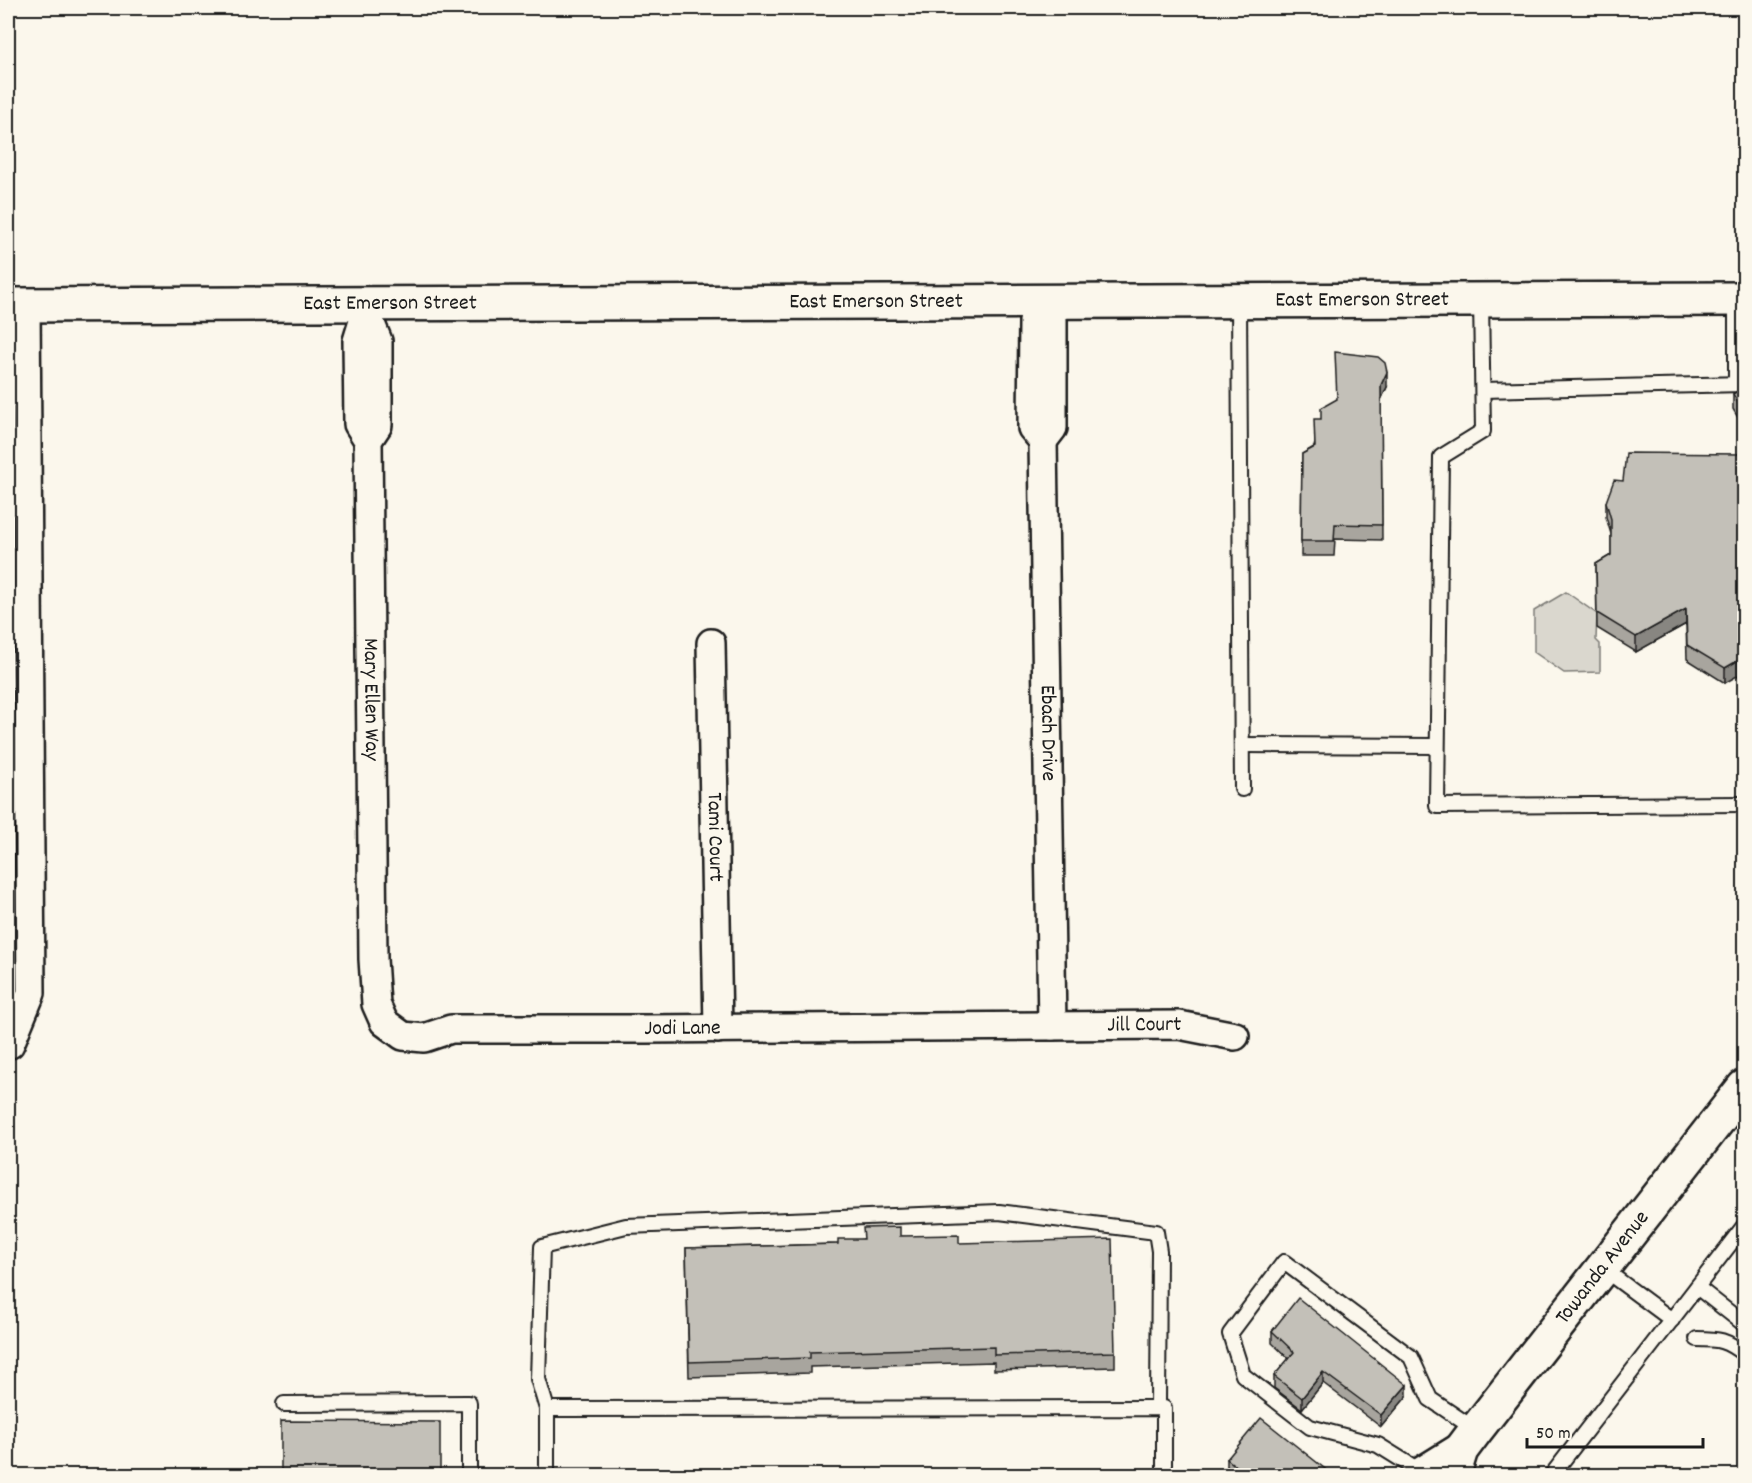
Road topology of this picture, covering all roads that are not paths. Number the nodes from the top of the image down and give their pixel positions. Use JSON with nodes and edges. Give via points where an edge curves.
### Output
{"nodes":[{"id":1,"x":1481,"y":299,"type":"junction"},
{"id":2,"x":1740,"y":299,"type":"edge"},
{"id":3,"x":1239,"y":300,"type":"junction"},
{"id":4,"x":17,"y":305,"type":"edge"},
{"id":5,"x":1043,"y":305,"type":"junction"},
{"id":6,"x":366,"y":308,"type":"junction"},
{"id":7,"x":1740,"y":384,"type":"edge"},
{"id":8,"x":1483,"y":390,"type":"junction"},
{"id":9,"x":711,"y":643,"type":"dead end"},
{"id":10,"x":1242,"y":745,"type":"junction"},
{"id":11,"x":1436,"y":746,"type":"junction"},
{"id":12,"x":1242,"y":789,"type":"dead end"},
{"id":13,"x":1744,"y":804,"type":"edge"},
{"id":14,"x":18,"y":863,"type":"edge"},
{"id":15,"x":373,"y":958,"type":"joint"},
{"id":16,"x":1052,"y":1026,"type":"junction"},
{"id":17,"x":718,"y":1029,"type":"junction"},
{"id":18,"x":1235,"y":1036,"type":"dead end"},
{"id":19,"x":10,"y":1044,"type":"dead end"},
{"id":20,"x":1744,"y":1087,"type":"edge"},
{"id":21,"x":1744,"y":1226,"type":"edge"},
{"id":22,"x":1602,"y":1268,"type":"junction"},
{"id":23,"x":1697,"y":1287,"type":"junction"},
{"id":24,"x":1672,"y":1320,"type":"junction"},
{"id":25,"x":1744,"y":1324,"type":"edge"},
{"id":26,"x":1696,"y":1339,"type":"dead end"},
{"id":27,"x":1744,"y":1354,"type":"edge"},
{"id":28,"x":284,"y":1404,"type":"dead end"},
{"id":29,"x":1158,"y":1408,"type":"junction"},
{"id":30,"x":547,"y":1409,"type":"junction"},
{"id":31,"x":1443,"y":1463,"type":"edge"},
{"id":32,"x":470,"y":1476,"type":"edge"},
{"id":33,"x":547,"y":1476,"type":"edge"},
{"id":34,"x":1170,"y":1476,"type":"edge"},
{"id":35,"x":1551,"y":1476,"type":"edge"}],
"edges":[{"from":1,"to":2,"type":"main road","name":"East Emerson Street"},
{"from":1,"to":3,"type":"main road","name":"East Emerson Street"},
{"from":1,"to":8,"type":"lane"},
{"from":2,"to":7,"type":"lane"},
{"from":3,"to":5,"type":"main road","name":"East Emerson Street"},
{"from":3,"to":10,"type":"lane"},
{"from":4,"to":6,"type":"main road","name":"East Emerson Street"},
{"from":4,"to":14,"type":"street"},
{"from":5,"to":6,"type":"main road","name":"East Emerson Street"},
{"from":5,"to":16,"type":"street","name":"Ebach Drive","via":[[1033,321],[1032,428],[1043,441]]},
{"from":6,"to":15,"type":"street","name":"Mary Ellen Way","via":[[378,341],[378,425],[368,441]]},
{"from":7,"to":8,"type":"lane"},
{"from":8,"to":11,"type":"lane","via":[[1483,431],[1441,457]]},
{"from":9,"to":17,"type":"street","name":"Tami Court"},
{"from":10,"to":11,"type":"lane"},
{"from":10,"to":12,"type":"lane"},
{"from":11,"to":13,"type":"lane","via":[[1437,806]]},
{"from":14,"to":19,"type":"street","via":[[31,993]]},
{"from":15,"to":17,"type":"street","name":"Jodi Lane","via":[[376,1004],[384,1022],[403,1036],[424,1038],[451,1029]]},
{"from":16,"to":17,"type":"street","name":"Jodi Lane"},
{"from":16,"to":18,"type":"street","name":"Jill Court","via":[[1179,1025]]},
{"from":20,"to":22,"type":"main road","name":"Towanda Avenue"},
{"from":21,"to":23,"type":"lane"},
{"from":22,"to":24,"type":"lane"},
{"from":22,"to":31,"type":"main road","name":"Towanda Avenue"},
{"from":23,"to":24,"type":"lane"},
{"from":23,"to":25,"type":"lane"},
{"from":24,"to":35,"type":"lane"},
{"from":26,"to":27,"type":"lane","via":[[1731,1343]]},
{"from":28,"to":32,"type":"lane","via":[[469,1403]]},
{"from":29,"to":30,"type":"lane"},
{"from":29,"to":30,"type":"lane","via":[[1156,1232],[999,1212],[626,1226],[542,1247],[538,1379]]},
{"from":29,"to":34,"type":"lane","via":[[1164,1408],[1164,1471]]},
{"from":30,"to":33,"type":"lane"},
{"from":31,"to":31,"type":"lane","via":[[1430,1398],[1411,1357],[1284,1262],[1230,1334],[1243,1375],[1310,1427]]}]}
